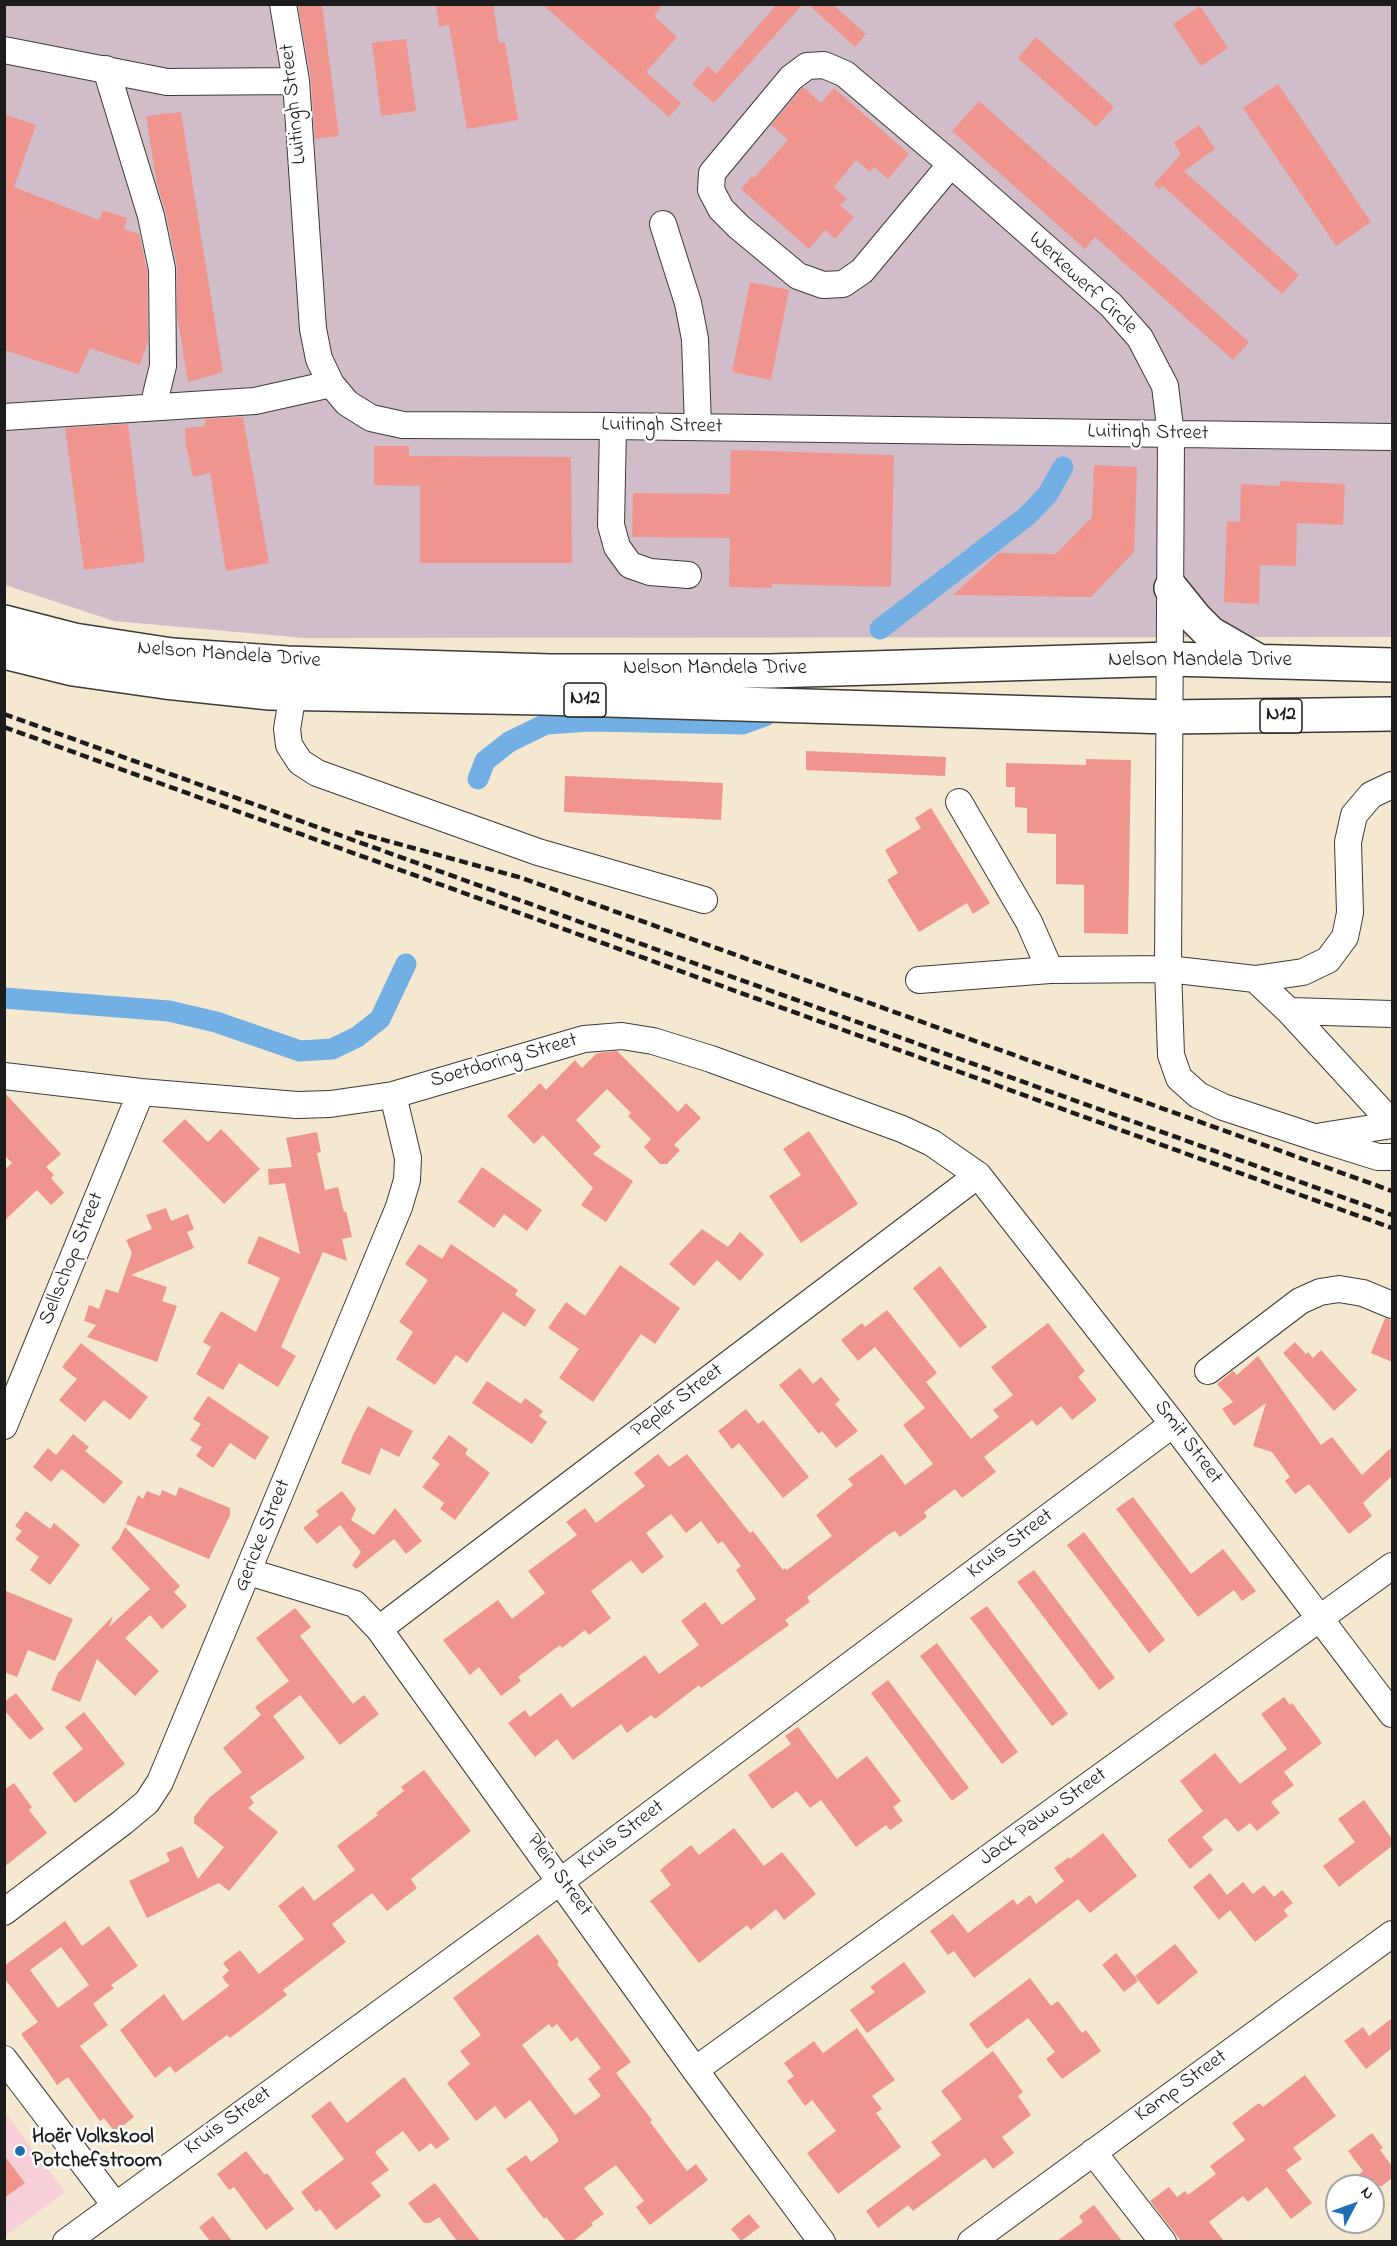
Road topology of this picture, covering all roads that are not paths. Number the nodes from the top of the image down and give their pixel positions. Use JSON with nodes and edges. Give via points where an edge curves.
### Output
{"nodes":[{"id":1,"x":283,"y":4,"type":"edge"},
{"id":2,"x":4,"y":50,"type":"edge"},
{"id":3,"x":106,"y":69,"type":"junction"},
{"id":4,"x":296,"y":81,"type":"junction"},
{"id":5,"x":951,"y":164,"type":"junction"},
{"id":6,"x":663,"y":224,"type":"dead end"},
{"id":7,"x":331,"y":384,"type":"junction"},
{"id":8,"x":153,"y":407,"type":"junction"},
{"id":9,"x":4,"y":417,"type":"edge"},
{"id":10,"x":613,"y":426,"type":"junction"},
{"id":11,"x":698,"y":427,"type":"junction"},
{"id":12,"x":1171,"y":435,"type":"junction"},
{"id":13,"x":1392,"y":437,"type":"edge"},
{"id":14,"x":688,"y":575,"type":"dead end"},
{"id":15,"x":1171,"y":588,"type":"junction"},
{"id":16,"x":4,"y":622,"type":"edge"},
{"id":17,"x":4,"y":652,"type":"edge"},
{"id":18,"x":1171,"y":659,"type":"junction"},
{"id":19,"x":1260,"y":661,"type":"junction"},
{"id":20,"x":1392,"y":664,"type":"edge"},
{"id":21,"x":293,"y":693,"type":"junction"},
{"id":22,"x":1392,"y":714,"type":"edge"},
{"id":23,"x":1169,"y":717,"type":"junction"},
{"id":24,"x":1392,"y":785,"type":"edge"},
{"id":25,"x":959,"y":802,"type":"dead end"},
{"id":26,"x":704,"y":900,"type":"dead end"},
{"id":27,"x":1168,"y":969,"type":"junction"},
{"id":28,"x":1050,"y":970,"type":"junction"},
{"id":29,"x":1255,"y":979,"type":"junction"},
{"id":30,"x":919,"y":980,"type":"dead end"},
{"id":31,"x":1288,"y":1011,"type":"junction"},
{"id":32,"x":1392,"y":1014,"type":"edge"},
{"id":33,"x":4,"y":1076,"type":"edge"},
{"id":34,"x":141,"y":1092,"type":"junction"},
{"id":35,"x":393,"y":1095,"type":"junction"},
{"id":36,"x":1392,"y":1124,"type":"edge"},
{"id":37,"x":1314,"y":1137,"type":"junction"},
{"id":38,"x":1388,"y":1159,"type":"edge"},
{"id":39,"x":978,"y":1175,"type":"junction"},
{"id":40,"x":1392,"y":1305,"type":"edge"},
{"id":41,"x":1208,"y":1371,"type":"dead end"},
{"id":42,"x":1173,"y":1424,"type":"junction"},
{"id":43,"x":4,"y":1426,"type":"edge"},
{"id":44,"x":1392,"y":1566,"type":"edge"},
{"id":45,"x":249,"y":1572,"type":"junction"},
{"id":46,"x":1319,"y":1620,"type":"junction"},
{"id":47,"x":378,"y":1629,"type":"junction"},
{"id":48,"x":1392,"y":1714,"type":"edge"},
{"id":49,"x":561,"y":1881,"type":"junction"},
{"id":50,"x":4,"y":1912,"type":"edge"},
{"id":51,"x":1392,"y":1934,"type":"edge"},
{"id":52,"x":4,"y":2059,"type":"edge"},
{"id":53,"x":695,"y":2070,"type":"junction"},
{"id":54,"x":1093,"y":2152,"type":"junction"},
{"id":55,"x":115,"y":2205,"type":"junction"},
{"id":56,"x":66,"y":2241,"type":"edge"},
{"id":57,"x":822,"y":2241,"type":"edge"},
{"id":58,"x":971,"y":2241,"type":"edge"},
{"id":59,"x":1163,"y":2241,"type":"edge"}],
"edges":[{"from":1,"to":4,"type":"street","name":"Luitingh Street"},
{"from":2,"to":3,"type":"street"},
{"from":3,"to":4,"type":"street","via":[[167,82]]},
{"from":3,"to":8,"type":"street","via":[[151,216],[162,269],[163,366]]},
{"from":4,"to":7,"type":"street","name":"Luitingh Street","via":[[313,329],[319,359]]},
{"from":5,"to":5,"type":"street","name":"Werkewerf Circle","via":[[845,74],[824,65],[807,66],[791,78],[725,154],[712,172],[711,190],[721,209],[739,227],[798,276],[823,285],[843,284],[862,272]]},
{"from":5,"to":12,"type":"street","name":"Werkewerf Circle","via":[[1111,305],[1140,338],[1165,386]]},
{"from":6,"to":11,"type":"street","via":[[695,339]]},
{"from":7,"to":8,"type":"street","via":[[255,401]]},
{"from":7,"to":10,"type":"street","name":"Luitingh Street","via":[[347,403],[371,418],[403,426]]},
{"from":8,"to":9,"type":"street"},
{"from":10,"to":11,"type":"street","name":"Luitingh Street"},
{"from":10,"to":14,"type":"street","via":[[611,525],[617,547],[630,565],[650,572]]},
{"from":11,"to":12,"type":"street","name":"Luitingh Street"},
{"from":12,"to":13,"type":"street","name":"Luitingh Street"},
{"from":12,"to":15,"type":"street","name":"Werkewerf Circle"},
{"from":15,"to":18,"type":"street","name":"Werkewerf Circle"},
{"from":15,"to":19,"type":"highway","via":[[1210,633]]},
{"from":16,"to":18,"type":"highway","name":"Nelson Mandela Drive","number":"N12","via":[[74,640],[172,655],[550,671],[770,671]]},
{"from":17,"to":21,"type":"highway","name":"Nelson Mandela Drive","number":"N12","via":[[73,669]]},
{"from":18,"to":19,"type":"highway","name":"Nelson Mandela Drive","number":"N12"},
{"from":18,"to":23,"type":"street","name":"Werkewerf Circle"},
{"from":19,"to":20,"type":"highway","name":"Nelson Mandela Drive","number":"N12"},
{"from":21,"to":23,"type":"highway","name":"Nelson Mandela Drive","number":"N12"},
{"from":21,"to":26,"type":"street","via":[[287,729],[289,745],[300,762],[317,773],[538,852]]},
{"from":22,"to":23,"type":"highway","name":"Nelson Mandela Drive","number":"N12"},
{"from":23,"to":27,"type":"street","name":"Werkewerf Circle"},
{"from":24,"to":29,"type":"street","via":[[1371,795],[1354,815],[1348,842],[1350,913],[1345,937],[1328,960],[1303,972]]},
{"from":25,"to":28,"type":"street","via":[[1029,922]]},
{"from":27,"to":28,"type":"street"},
{"from":27,"to":29,"type":"street"},
{"from":27,"to":37,"type":"street","name":"Werkewerf Circle","via":[[1171,1056],[1179,1078],[1198,1095],[1223,1107]]},
{"from":28,"to":30,"type":"street"},
{"from":29,"to":31,"type":"street"},
{"from":31,"to":32,"type":"street"},
{"from":31,"to":36,"type":"street"},
{"from":33,"to":34,"type":"street","name":"Soetdoring Street"},
{"from":34,"to":35,"type":"street","name":"Soetdoring Street","via":[[297,1105]]},
{"from":34,"to":43,"type":"street","name":"Sellschop Street"},
{"from":35,"to":39,"type":"street","name":"Soetdoring Street","via":[[584,1039],[622,1036],[711,1059],[903,1129],[932,1143]]},
{"from":35,"to":45,"type":"street","name":"Gericke Street","via":[[408,1158],[399,1207]]},
{"from":36,"to":37,"type":"street"},
{"from":37,"to":38,"type":"street","name":"Werkewerf Circle"},
{"from":39,"to":42,"type":"street","name":"Smit Street"},
{"from":39,"to":47,"type":"street","name":"Pepler Street"},
{"from":40,"to":41,"type":"street","via":[[1363,1293],[1339,1289],[1320,1292],[1300,1301]]},
{"from":42,"to":46,"type":"street","name":"Smit Street"},
{"from":42,"to":49,"type":"street","name":"Kruis Street"},
{"from":44,"to":46,"type":"street","name":"Jack Pauw Street"},
{"from":45,"to":47,"type":"street","name":"Plein Street","via":[[355,1604]]},
{"from":45,"to":50,"type":"street","name":"Gericke Street","via":[[160,1782],[147,1802]]},
{"from":46,"to":48,"type":"street","name":"Smit Street"},
{"from":46,"to":53,"type":"street","name":"Jack Pauw Street"},
{"from":47,"to":49,"type":"street","name":"Plein Street"},
{"from":49,"to":53,"type":"street","name":"Plein Street"},
{"from":49,"to":55,"type":"street","name":"Kruis Street"},
{"from":51,"to":54,"type":"street","name":"Kamp Street"},
{"from":52,"to":55,"type":"street"},
{"from":53,"to":57,"type":"street","name":"Plein Street"},
{"from":54,"to":58,"type":"street","name":"Kamp Street"},
{"from":54,"to":59,"type":"street"},
{"from":55,"to":56,"type":"street","name":"Kruis Street"}]}
